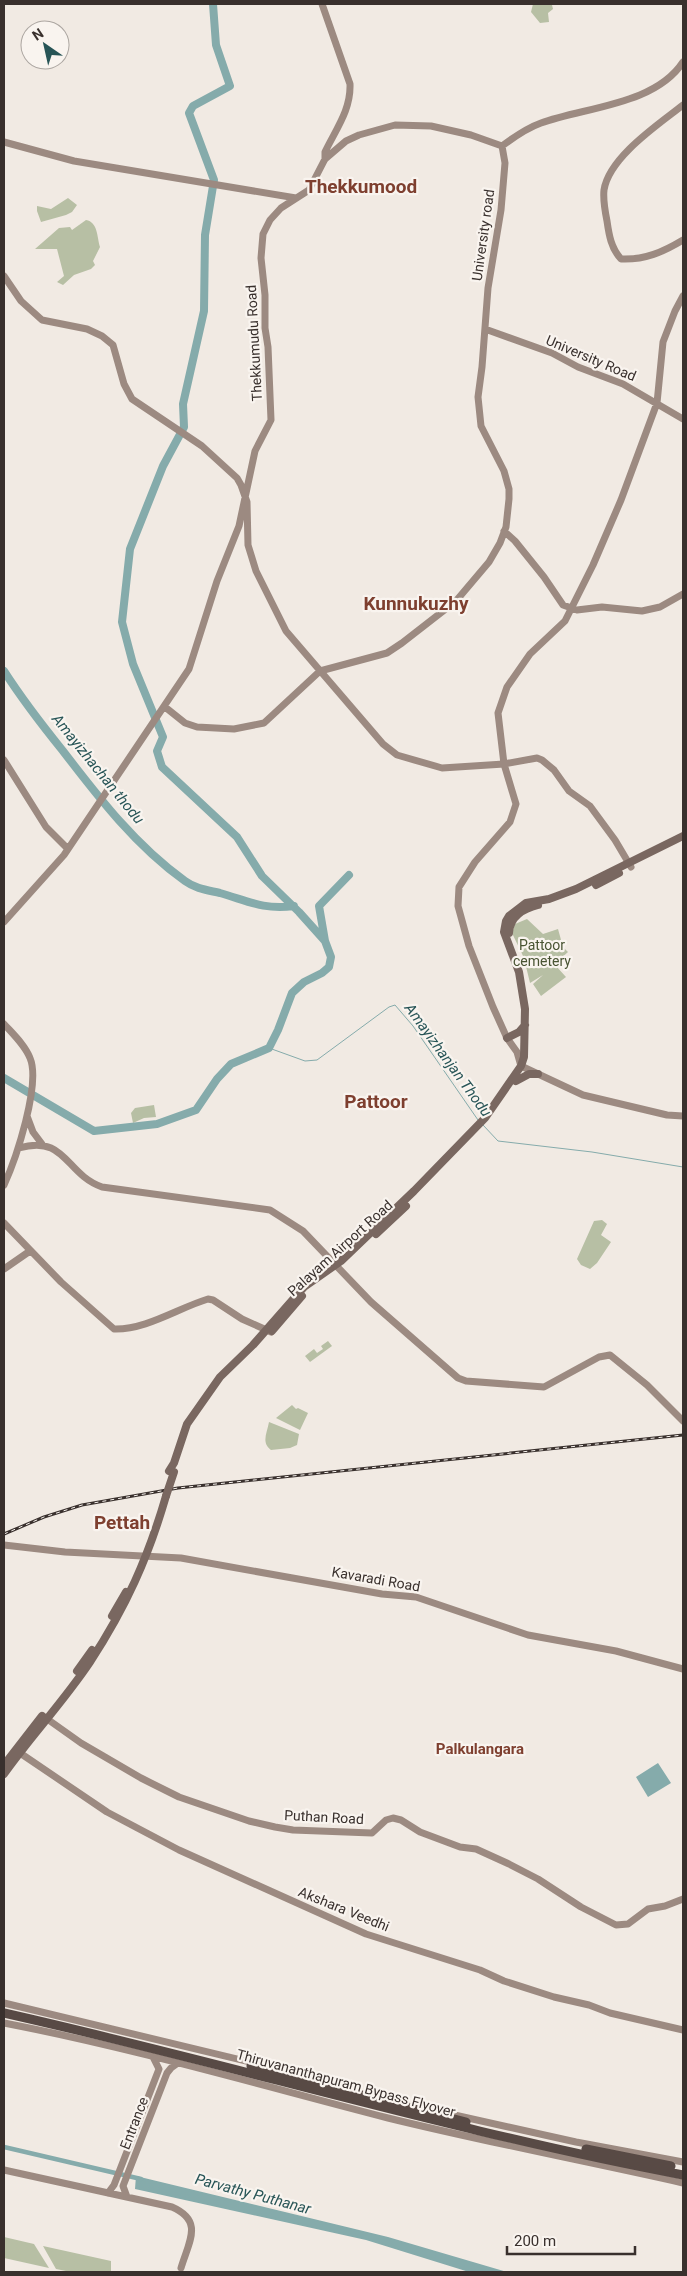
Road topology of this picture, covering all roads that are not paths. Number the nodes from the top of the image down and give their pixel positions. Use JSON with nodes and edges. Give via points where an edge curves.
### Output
{"nodes":[{"id":1,"x":322,"y":4,"type":"edge"},
{"id":2,"x":683,"y":62,"type":"edge"},
{"id":3,"x":683,"y":105,"type":"edge"},
{"id":4,"x":4,"y":142,"type":"edge"},
{"id":5,"x":502,"y":146,"type":"junction"},
{"id":6,"x":325,"y":159,"type":"junction"},
{"id":7,"x":296,"y":198,"type":"junction"},
{"id":8,"x":683,"y":240,"type":"edge"},
{"id":9,"x":4,"y":276,"type":"edge"},
{"id":10,"x":683,"y":296,"type":"edge"},
{"id":11,"x":485,"y":329,"type":"junction"},
{"id":12,"x":657,"y":403,"type":"junction"},
{"id":13,"x":683,"y":419,"type":"edge"},
{"id":14,"x":245,"y":496,"type":"junction"},
{"id":15,"x":504,"y":531,"type":"junction"},
{"id":16,"x":683,"y":594,"type":"edge"},
{"id":17,"x":573,"y":609,"type":"junction"},
{"id":18,"x":320,"y":671,"type":"junction"},
{"id":19,"x":165,"y":707,"type":"junction"},
{"id":20,"x":4,"y":760,"type":"edge"},
{"id":21,"x":504,"y":764,"type":"junction"},
{"id":22,"x":683,"y":836,"type":"edge"},
{"id":23,"x":683,"y":841,"type":"edge"},
{"id":24,"x":67,"y":848,"type":"junction"},
{"id":25,"x":630,"y":865,"type":"junction"},
{"id":26,"x":4,"y":922,"type":"edge"},
{"id":27,"x":4,"y":1024,"type":"edge"},
{"id":28,"x":525,"y":1025,"type":"junction"},
{"id":29,"x":510,"y":1042,"type":"junction"},
{"id":30,"x":522,"y":1067,"type":"junction"},
{"id":31,"x":538,"y":1074,"type":"junction"},
{"id":32,"x":516,"y":1081,"type":"junction"},
{"id":33,"x":27,"y":1113,"type":"junction"},
{"id":34,"x":683,"y":1116,"type":"edge"},
{"id":35,"x":486,"y":1118,"type":"junction"},
{"id":36,"x":42,"y":1144,"type":"junction"},
{"id":37,"x":19,"y":1148,"type":"junction"},
{"id":38,"x":4,"y":1185,"type":"edge"},
{"id":39,"x":4,"y":1223,"type":"edge"},
{"id":40,"x":30,"y":1251,"type":"junction"},
{"id":41,"x":337,"y":1268,"type":"junction"},
{"id":42,"x":4,"y":1269,"type":"edge"},
{"id":43,"x":269,"y":1331,"type":"junction"},
{"id":44,"x":683,"y":1421,"type":"edge"},
{"id":45,"x":164,"y":1495,"type":"junction"},
{"id":46,"x":4,"y":1545,"type":"edge"},
{"id":47,"x":144,"y":1556,"type":"junction"},
{"id":48,"x":683,"y":1670,"type":"edge"},
{"id":49,"x":44,"y":1717,"type":"junction"},
{"id":50,"x":20,"y":1753,"type":"junction"},
{"id":51,"x":4,"y":1765,"type":"edge"},
{"id":52,"x":4,"y":1774,"type":"edge"},
{"id":53,"x":683,"y":1899,"type":"edge"},
{"id":54,"x":4,"y":2002,"type":"edge"},
{"id":55,"x":4,"y":2007,"type":"edge"},
{"id":56,"x":4,"y":2014,"type":"edge"},
{"id":57,"x":4,"y":2023,"type":"edge"},
{"id":58,"x":683,"y":2030,"type":"edge"},
{"id":59,"x":153,"y":2057,"type":"junction"},
{"id":60,"x":178,"y":2064,"type":"junction"},
{"id":61,"x":381,"y":2116,"type":"junction"},
{"id":62,"x":514,"y":2135,"type":"junction"},
{"id":63,"x":683,"y":2162,"type":"edge"},
{"id":64,"x":683,"y":2169,"type":"edge"},
{"id":65,"x":4,"y":2170,"type":"edge"},
{"id":66,"x":683,"y":2175,"type":"edge"},
{"id":67,"x":683,"y":2183,"type":"edge"},
{"id":68,"x":108,"y":2193,"type":"junction"},
{"id":69,"x":127,"y":2197,"type":"junction"},
{"id":70,"x":181,"y":2268,"type":"dead end"}],
"edges":[{"from":1,"to":6,"type":"street","via":[[350,84],[347,110],[325,152]]},
{"from":2,"to":5,"type":"street","via":[[666,81],[644,93],[541,123]]},
{"from":3,"to":8,"type":"street","via":[[635,144],[610,174],[604,192],[612,247],[621,259],[651,256]]},
{"from":4,"to":7,"type":"street","via":[[74,160]]},
{"from":5,"to":6,"type":"street","via":[[444,128],[395,126],[346,141]]},
{"from":5,"to":11,"type":"street","name":"University road","via":[[505,163],[501,210]]},
{"from":6,"to":7,"type":"street","name":"Thekkumudu Road","via":[[309,190]]},
{"from":7,"to":14,"type":"street","name":"Thekkumudu Road","via":[[281,208],[263,234],[261,258],[271,420],[255,451]]},
{"from":9,"to":14,"type":"street","via":[[21,301],[42,320],[87,329],[113,345],[124,384],[132,399],[202,446],[237,478]]},
{"from":10,"to":12,"type":"street","via":[[663,342]]},
{"from":11,"to":12,"type":"street","name":"University Road","via":[[552,353],[623,384]]},
{"from":11,"to":15,"type":"street","name":"University road","via":[[478,415],[509,488]]},
{"from":12,"to":13,"type":"street","name":"University Road"},
{"from":12,"to":17,"type":"street","via":[[621,500]]},
{"from":14,"to":18,"type":"street","via":[[248,545],[256,571],[286,631]]},
{"from":14,"to":19,"type":"street","via":[[239,526],[217,581],[189,669]]},
{"from":15,"to":17,"type":"street","via":[[544,577],[562,605]]},
{"from":15,"to":18,"type":"street","name":"University road","via":[[489,562],[471,585],[456,601],[402,643],[387,653]]},
{"from":16,"to":17,"type":"street","via":[[651,610]]},
{"from":17,"to":21,"type":"street","via":[[565,621],[530,654],[507,687],[498,713]]},
{"from":18,"to":19,"type":"street","via":[[264,723],[253,726],[234,729],[197,727]]},
{"from":18,"to":21,"type":"street","via":[[383,744],[397,755],[442,768]]},
{"from":19,"to":24,"type":"street"},
{"from":20,"to":24,"type":"street","via":[[46,828]]},
{"from":21,"to":25,"type":"street","via":[[537,758],[542,760],[569,791],[590,806]]},
{"from":21,"to":29,"type":"street","via":[[516,804],[513,815],[466,875],[457,897],[469,946]]},
{"from":22,"to":25,"type":"main road","name":"Palayam Airport Road"},
{"from":23,"to":25,"type":"main road","name":"Palayam Airport Road"},
{"from":24,"to":26,"type":"street","via":[[54,868]]},
{"from":25,"to":28,"type":"main road","name":"Palayam Airport Road","via":[[576,889],[519,906],[506,921],[504,932],[519,972]]},
{"from":25,"to":30,"type":"main road","name":"Palayam Airport Road","via":[[579,893],[526,909],[510,924],[509,933],[520,960],[529,1008],[527,1059]]},
{"from":27,"to":33,"type":"street","via":[[31,1060],[32,1080]]},
{"from":28,"to":29,"type":"main road"},
{"from":28,"to":30,"type":"main road","name":"Palayam Airport Road"},
{"from":29,"to":30,"type":"street"},
{"from":30,"to":31,"type":"street"},
{"from":30,"to":32,"type":"main road","name":"Palayam Airport Road"},
{"from":30,"to":35,"type":"main road","name":"Palayam Airport Road"},
{"from":31,"to":32,"type":"main road","via":[[529,1074]]},
{"from":31,"to":34,"type":"street","via":[[583,1095]]},
{"from":32,"to":35,"type":"main road","name":"Palayam Airport Road"},
{"from":33,"to":36,"type":"street","via":[[33,1132]]},
{"from":33,"to":37,"type":"street"},
{"from":35,"to":41,"type":"main road","name":"Palayam Airport Road","via":[[398,1214]]},
{"from":36,"to":37,"type":"street"},
{"from":36,"to":41,"type":"street","via":[[60,1153],[86,1180],[102,1187],[270,1210],[303,1231]]},
{"from":37,"to":38,"type":"street"},
{"from":39,"to":40,"type":"street"},
{"from":40,"to":42,"type":"street"},
{"from":40,"to":43,"type":"street","via":[[114,1329],[152,1321],[208,1299]]},
{"from":41,"to":43,"type":"main road","name":"Palayam Airport Road","via":[[306,1291]]},
{"from":41,"to":44,"type":"street","via":[[458,1378],[544,1387],[610,1355],[647,1385]]},
{"from":43,"to":45,"type":"main road","name":"Palayam Airport Road","via":[[208,1391],[187,1424]]},
{"from":45,"to":47,"type":"main road"},
{"from":45,"to":47,"type":"main road"},
{"from":46,"to":47,"type":"street","name":"Kavaradi Road"},
{"from":47,"to":48,"type":"street","name":"Kavaradi Road","via":[[202,1560],[382,1594],[416,1596],[528,1635],[616,1651]]},
{"from":47,"to":49,"type":"main road","via":[[125,1605],[90,1662]]},
{"from":49,"to":50,"type":"main road"},
{"from":49,"to":51,"type":"main road"},
{"from":49,"to":53,"type":"street","name":"Puthan Road","via":[[141,1778],[179,1797],[249,1821],[293,1830],[372,1832],[386,1820],[401,1820],[420,1832],[460,1847],[476,1849],[509,1864],[616,1925],[628,1924],[648,1908]]},
{"from":50,"to":52,"type":"main road"},
{"from":50,"to":58,"type":"street","name":"Akshara Veedhi","via":[[107,1812],[179,1850],[366,1934],[554,1997]]},
{"from":54,"to":63,"type":"street","via":[[464,2117]]},
{"from":55,"to":62,"type":"highway","name":"Thiruvananthapuram Bypass Flyover","via":[[273,2071]]},
{"from":56,"to":61,"type":"street","via":[[378,2111]]},
{"from":56,"to":62,"type":"highway","name":"Thiruvananthapuram Bypass Flyover","via":[[228,2066],[444,2123]]},
{"from":57,"to":59,"type":"street"},
{"from":59,"to":60,"type":"street"},
{"from":59,"to":68,"type":"street","via":[[159,2069],[114,2185]]},
{"from":60,"to":61,"type":"street"},
{"from":60,"to":69,"type":"street","name":"Entrance","via":[[167,2073],[123,2186]]},
{"from":61,"to":67,"type":"street"},
{"from":62,"to":64,"type":"highway","name":"Thiruvananthapuram Bypass Flyover"},
{"from":62,"to":66,"type":"highway","name":"Thiruvananthapuram Bypass Flyover"},
{"from":65,"to":68,"type":"street"},
{"from":68,"to":69,"type":"street"},
{"from":69,"to":70,"type":"street","via":[[172,2206],[184,2212],[192,2229]]}]}
